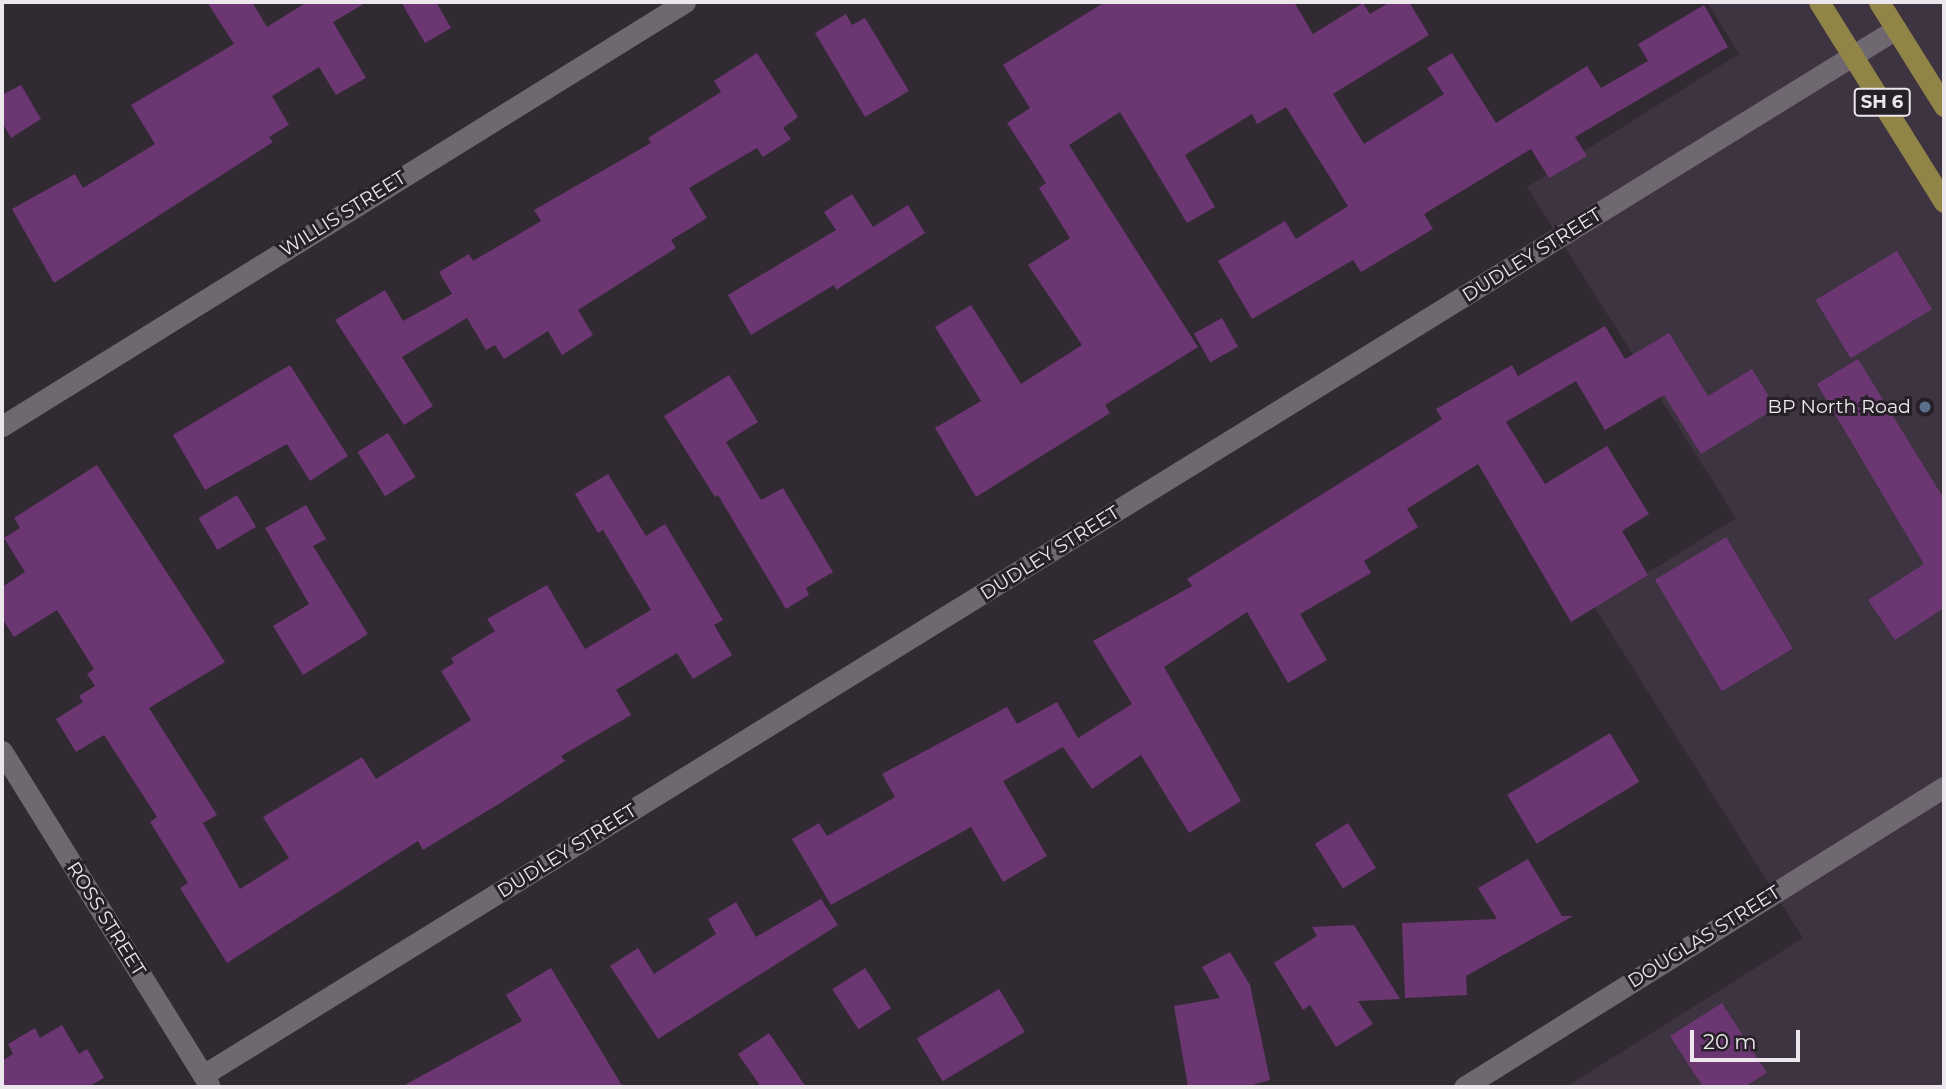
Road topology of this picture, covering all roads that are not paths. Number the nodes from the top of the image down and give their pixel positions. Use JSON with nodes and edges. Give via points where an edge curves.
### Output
{"nodes":[{"id":1,"x":685,"y":2,"type":"edge"},
{"id":2,"x":1819,"y":2,"type":"edge"},
{"id":3,"x":1879,"y":2,"type":"edge"},
{"id":4,"x":1896,"y":29,"type":"junction"},
{"id":5,"x":1853,"y":56,"type":"junction"},
{"id":6,"x":1944,"y":106,"type":"edge"},
{"id":7,"x":1944,"y":202,"type":"edge"},
{"id":8,"x":2,"y":426,"type":"edge"},
{"id":9,"x":2,"y":751,"type":"edge"},
{"id":10,"x":1944,"y":787,"type":"edge"},
{"id":11,"x":206,"y":1081,"type":"edge"},
{"id":12,"x":1464,"y":1087,"type":"edge"}],
"edges":[{"from":1,"to":8,"type":"street","name":"WILLIS STREET"},
{"from":2,"to":5,"type":"main road","number":"SH 6"},
{"from":3,"to":4,"type":"main road","number":"SH 6"},
{"from":4,"to":5,"type":"street","name":"DUDLEY STREET"},
{"from":4,"to":6,"type":"main road","number":"SH 6"},
{"from":5,"to":7,"type":"main road","number":"SH 6"},
{"from":5,"to":11,"type":"street","name":"DUDLEY STREET"},
{"from":9,"to":11,"type":"street","name":"ROSS STREET"},
{"from":10,"to":12,"type":"street","name":"DOUGLAS STREET"}]}
